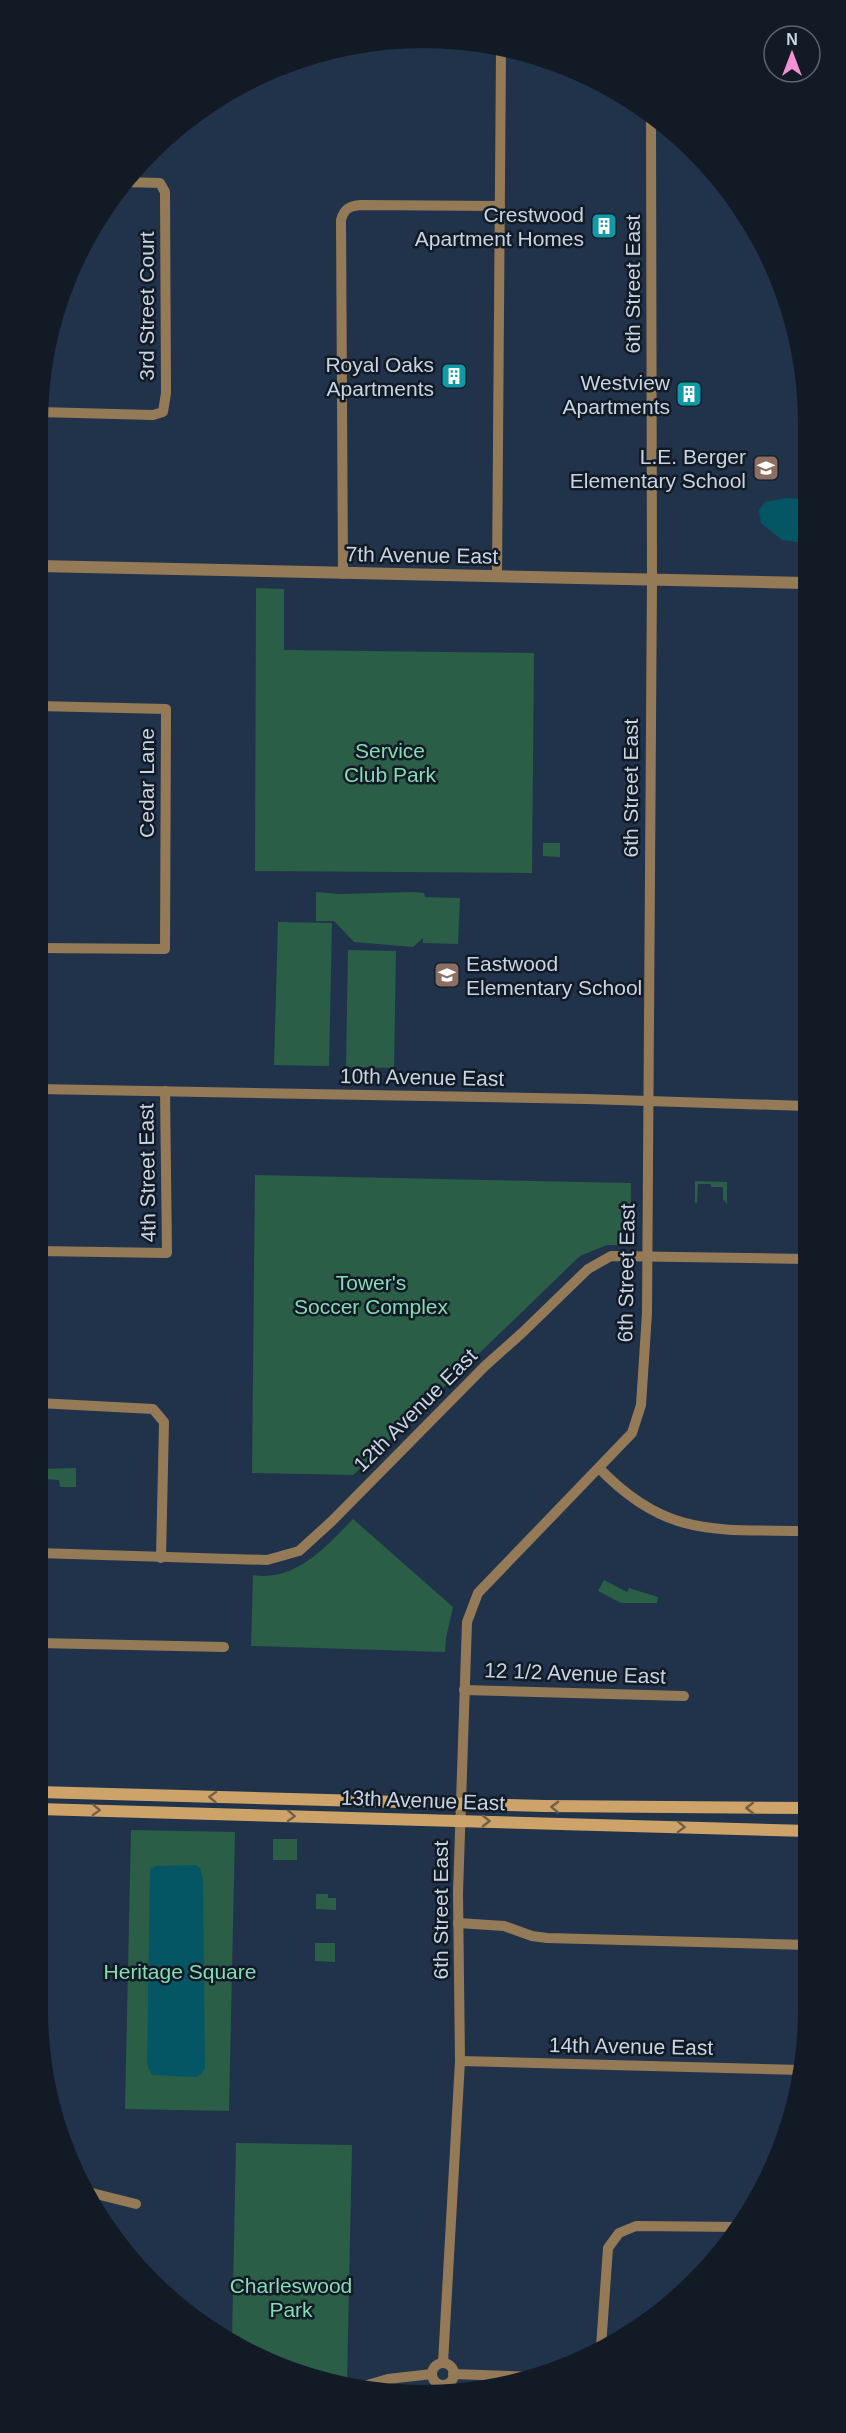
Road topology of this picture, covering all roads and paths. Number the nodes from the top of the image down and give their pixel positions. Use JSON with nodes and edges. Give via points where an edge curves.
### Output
{"nodes":[{"id":1,"x":501,"y":56,"type":"edge"},
{"id":2,"x":651,"y":125,"type":"edge"},
{"id":3,"x":136,"y":182,"type":"edge"},
{"id":4,"x":500,"y":206,"type":"junction"},
{"id":5,"x":48,"y":412,"type":"edge"},
{"id":6,"x":48,"y":566,"type":"edge"},
{"id":7,"x":343,"y":574,"type":"junction"},
{"id":8,"x":497,"y":576,"type":"junction"},
{"id":9,"x":652,"y":580,"type":"junction"},
{"id":10,"x":798,"y":583,"type":"edge"},
{"id":11,"x":48,"y":706,"type":"edge"},
{"id":12,"x":48,"y":948,"type":"edge"},
{"id":13,"x":48,"y":1089,"type":"edge"},
{"id":14,"x":165,"y":1091,"type":"junction"},
{"id":15,"x":648,"y":1102,"type":"junction"},
{"id":16,"x":798,"y":1106,"type":"edge"},
{"id":17,"x":48,"y":1251,"type":"edge"},
{"id":18,"x":647,"y":1256,"type":"junction"},
{"id":19,"x":798,"y":1259,"type":"edge"},
{"id":20,"x":48,"y":1403,"type":"edge"},
{"id":21,"x":599,"y":1468,"type":"junction"},
{"id":22,"x":798,"y":1531,"type":"edge"},
{"id":23,"x":48,"y":1553,"type":"edge"},
{"id":24,"x":161,"y":1558,"type":"junction"},
{"id":25,"x":48,"y":1643,"type":"edge"},
{"id":26,"x":224,"y":1647,"type":"dead end"},
{"id":27,"x":464,"y":1690,"type":"junction"},
{"id":28,"x":684,"y":1696,"type":"dead end"},
{"id":29,"x":48,"y":1792,"type":"edge"},
{"id":30,"x":461,"y":1804,"type":"junction"},
{"id":31,"x":798,"y":1808,"type":"edge"},
{"id":32,"x":48,"y":1809,"type":"edge"},
{"id":33,"x":460,"y":1821,"type":"junction"},
{"id":34,"x":798,"y":1831,"type":"edge"},
{"id":35,"x":458,"y":1923,"type":"junction"},
{"id":36,"x":798,"y":1944,"type":"edge"},
{"id":37,"x":460,"y":2061,"type":"junction"},
{"id":38,"x":793,"y":2070,"type":"edge"},
{"id":39,"x":96,"y":2194,"type":"edge"},
{"id":40,"x":136,"y":2204,"type":"dead end"},
{"id":41,"x":729,"y":2227,"type":"edge"},
{"id":42,"x":602,"y":2339,"type":"edge"},
{"id":43,"x":443,"y":2363,"type":"junction"},
{"id":44,"x":432,"y":2374,"type":"junction"},
{"id":45,"x":453,"y":2374,"type":"junction"},
{"id":46,"x":504,"y":2376,"type":"edge"},
{"id":47,"x":377,"y":2382,"type":"edge"},
{"id":48,"x":440,"y":2384,"type":"edge"},
{"id":49,"x":445,"y":2384,"type":"edge"}],
"edges":[{"from":1,"to":4,"type":"street"},
{"from":2,"to":9,"type":"street","name":"6th Street East"},
{"from":3,"to":5,"type":"street","name":"3rd Street Court","via":[[160,183],[165,192],[164,412]]},
{"from":4,"to":7,"type":"street","via":[[361,205],[343,212]]},
{"from":4,"to":8,"type":"street"},
{"from":6,"to":7,"type":"street","name":"7th Avenue East"},
{"from":7,"to":8,"type":"street","name":"7th Avenue East"},
{"from":8,"to":9,"type":"street","name":"7th Avenue East"},
{"from":9,"to":10,"type":"street","name":"7th Avenue East"},
{"from":9,"to":15,"type":"street","name":"6th Street East"},
{"from":11,"to":12,"type":"street","name":"Cedar Lane","via":[[166,709],[165,950]]},
{"from":13,"to":14,"type":"street","name":"10th Avenue East"},
{"from":14,"to":15,"type":"street","name":"10th Avenue East"},
{"from":14,"to":17,"type":"street","name":"4th Street East","via":[[167,1253]]},
{"from":15,"to":16,"type":"street","name":"10th Avenue East"},
{"from":15,"to":18,"type":"street","name":"6th Street East"},
{"from":18,"to":19,"type":"street","name":"12th Avenue East"},
{"from":18,"to":21,"type":"street","name":"6th Street East","via":[[640,1405],[632,1434]]},
{"from":18,"to":24,"type":"street","name":"12th Avenue East","via":[[611,1256],[588,1269],[299,1551],[267,1560]]},
{"from":20,"to":24,"type":"street","via":[[153,1408],[164,1422]]},
{"from":21,"to":22,"type":"street","via":[[640,1504],[680,1523],[720,1529]]},
{"from":21,"to":27,"type":"street","name":"6th Street East","via":[[478,1593],[467,1622]]},
{"from":23,"to":24,"type":"street","name":"12th Avenue East"},
{"from":25,"to":26,"type":"street"},
{"from":27,"to":28,"type":"street","name":"12 1/2 Avenue East"},
{"from":27,"to":30,"type":"street","name":"6th Street East"},
{"from":30,"to":29,"type":"main road","name":"13th Avenue East","one_way":true},
{"from":31,"to":30,"type":"main road","name":"13th Avenue East","one_way":true},
{"from":30,"to":33,"type":"street","name":"6th Street East"},
{"from":32,"to":33,"type":"main road","name":"13th Avenue East","one_way":true},
{"from":33,"to":34,"type":"main road","name":"13th Avenue East","one_way":true},
{"from":33,"to":35,"type":"street","name":"6th Street East"},
{"from":35,"to":36,"type":"street","via":[[504,1926],[547,1938]]},
{"from":35,"to":37,"type":"street","name":"6th Street East"},
{"from":37,"to":38,"type":"street","name":"14th Avenue East"},
{"from":37,"to":43,"type":"street","name":"6th Street East"},
{"from":39,"to":40,"type":"street"},
{"from":41,"to":42,"type":"street","via":[[636,2226],[619,2232],[608,2248]]},
{"from":43,"to":44,"type":"street","via":[[435,2366]]},
{"from":43,"to":45,"type":"street","via":[[450,2366]]},
{"from":44,"to":47,"type":"street"},
{"from":44,"to":48,"type":"street"},
{"from":45,"to":46,"type":"street"},
{"from":45,"to":49,"type":"street"}]}
